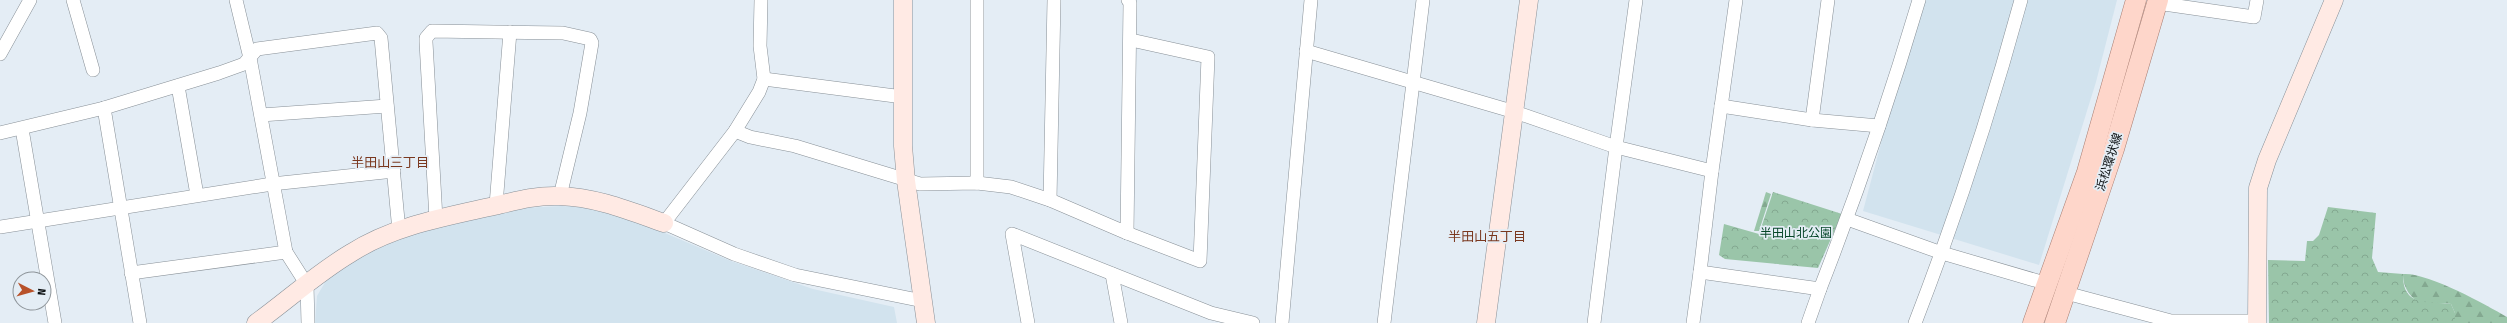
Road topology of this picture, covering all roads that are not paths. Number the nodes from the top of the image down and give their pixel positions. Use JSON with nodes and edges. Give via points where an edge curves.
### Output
{"nodes":[{"id":1,"x":73,"y":0,"type":"edge"},
{"id":2,"x":236,"y":0,"type":"edge"},
{"id":3,"x":761,"y":0,"type":"edge"},
{"id":4,"x":903,"y":0,"type":"edge"},
{"id":5,"x":978,"y":0,"type":"edge"},
{"id":6,"x":1054,"y":0,"type":"edge"},
{"id":7,"x":1128,"y":0,"type":"edge"},
{"id":8,"x":1311,"y":0,"type":"edge"},
{"id":9,"x":1423,"y":0,"type":"edge"},
{"id":10,"x":1529,"y":0,"type":"edge"},
{"id":11,"x":1636,"y":0,"type":"edge"},
{"id":12,"x":1736,"y":0,"type":"edge"},
{"id":13,"x":1828,"y":0,"type":"edge"},
{"id":14,"x":1918,"y":0,"type":"edge"},
{"id":15,"x":2020,"y":0,"type":"edge"},
{"id":16,"x":2136,"y":0,"type":"edge"},
{"id":17,"x":2257,"y":0,"type":"edge"},
{"id":18,"x":2334,"y":0,"type":"edge"},
{"id":19,"x":33,"y":1,"type":"edge"},
{"id":20,"x":2158,"y":2,"type":"edge"},
{"id":21,"x":510,"y":32,"type":"junction"},
{"id":22,"x":1131,"y":40,"type":"junction"},
{"id":23,"x":1306,"y":51,"type":"junction"},
{"id":24,"x":0,"y":54,"type":"edge"},
{"id":25,"x":250,"y":58,"type":"junction"},
{"id":26,"x":93,"y":70,"type":"dead end"},
{"id":27,"x":764,"y":79,"type":"junction"},
{"id":28,"x":1412,"y":81,"type":"junction"},
{"id":29,"x":178,"y":86,"type":"junction"},
{"id":30,"x":903,"y":97,"type":"junction"},
{"id":31,"x":387,"y":106,"type":"junction"},
{"id":32,"x":1721,"y":106,"type":"junction"},
{"id":33,"x":104,"y":108,"type":"junction"},
{"id":34,"x":1515,"y":112,"type":"junction"},
{"id":35,"x":261,"y":115,"type":"junction"},
{"id":36,"x":1812,"y":120,"type":"junction"},
{"id":37,"x":1879,"y":126,"type":"junction"},
{"id":38,"x":22,"y":129,"type":"junction"},
{"id":39,"x":736,"y":131,"type":"junction"},
{"id":40,"x":0,"y":133,"type":"edge"},
{"id":41,"x":1616,"y":147,"type":"junction"},
{"id":42,"x":1712,"y":171,"type":"junction"},
{"id":43,"x":394,"y":172,"type":"junction"},
{"id":44,"x":906,"y":181,"type":"junction"},
{"id":45,"x":977,"y":183,"type":"junction"},
{"id":46,"x":272,"y":184,"type":"junction"},
{"id":47,"x":197,"y":195,"type":"junction"},
{"id":48,"x":560,"y":196,"type":"junction"},
{"id":49,"x":1050,"y":200,"type":"junction"},
{"id":50,"x":496,"y":205,"type":"junction"},
{"id":51,"x":120,"y":206,"type":"junction"},
{"id":52,"x":436,"y":218,"type":"junction"},
{"id":53,"x":1847,"y":219,"type":"junction"},
{"id":54,"x":38,"y":220,"type":"junction"},
{"id":55,"x":664,"y":223,"type":"junction"},
{"id":56,"x":0,"y":227,"type":"edge"},
{"id":57,"x":399,"y":231,"type":"junction"},
{"id":58,"x":1127,"y":233,"type":"junction"},
{"id":59,"x":286,"y":252,"type":"junction"},
{"id":60,"x":1942,"y":253,"type":"junction"},
{"id":61,"x":1700,"y":272,"type":"junction"},
{"id":62,"x":131,"y":273,"type":"junction"},
{"id":63,"x":1112,"y":274,"type":"junction"},
{"id":64,"x":307,"y":284,"type":"junction"},
{"id":65,"x":2048,"y":284,"type":"junction"},
{"id":66,"x":1820,"y":289,"type":"junction"},
{"id":67,"x":2066,"y":293,"type":"junction"},
{"id":68,"x":923,"y":301,"type":"junction"},
{"id":69,"x":1212,"y":318,"type":"edge"},
{"id":70,"x":2171,"y":322,"type":"edge"},
{"id":71,"x":2257,"y":322,"type":"edge"},
{"id":72,"x":55,"y":323,"type":"edge"},
{"id":73,"x":140,"y":323,"type":"edge"},
{"id":74,"x":256,"y":323,"type":"edge"},
{"id":75,"x":308,"y":323,"type":"edge"},
{"id":76,"x":926,"y":323,"type":"edge"},
{"id":77,"x":1028,"y":323,"type":"edge"},
{"id":78,"x":1121,"y":323,"type":"edge"},
{"id":79,"x":1253,"y":323,"type":"edge"},
{"id":80,"x":1282,"y":323,"type":"edge"},
{"id":81,"x":1384,"y":323,"type":"edge"},
{"id":82,"x":1486,"y":323,"type":"edge"},
{"id":83,"x":1594,"y":323,"type":"edge"},
{"id":84,"x":1693,"y":323,"type":"edge"},
{"id":85,"x":1808,"y":323,"type":"edge"},
{"id":86,"x":1916,"y":323,"type":"edge"},
{"id":87,"x":2034,"y":323,"type":"edge"},
{"id":88,"x":2055,"y":323,"type":"edge"}],
"edges":[{"from":1,"to":26,"type":"street"},
{"from":2,"to":25,"type":"street"},
{"from":3,"to":27,"type":"street","via":[[760,46]]},
{"from":4,"to":30,"type":"street"},
{"from":5,"to":45,"type":"street"},
{"from":6,"to":49,"type":"street"},
{"from":7,"to":22,"type":"street"},
{"from":8,"to":23,"type":"street"},
{"from":9,"to":28,"type":"street"},
{"from":10,"to":34,"type":"street"},
{"from":11,"to":41,"type":"street"},
{"from":12,"to":32,"type":"street"},
{"from":13,"to":36,"type":"street"},
{"from":14,"to":37,"type":"street"},
{"from":15,"to":60,"type":"street","via":[[1995,97]]},
{"from":16,"to":65,"type":"main road","name":"浜松環状線","via":[[2087,172]]},
{"from":17,"to":20,"type":"street","via":[[2254,17]]},
{"from":18,"to":71,"type":"street","via":[[2267,160],[2258,188]]},
{"from":19,"to":24,"type":"street"},
{"from":20,"to":67,"type":"main road","name":"浜松環状線","via":[[2114,150]]},
{"from":21,"to":48,"type":"street","via":[[563,33],[590,39],[592,43],[580,113]]},
{"from":21,"to":50,"type":"street"},
{"from":21,"to":52,"type":"street","via":[[432,31],[426,38]]},
{"from":22,"to":58,"type":"street"},
{"from":22,"to":58,"type":"street","via":[[1208,57],[1200,261]]},
{"from":23,"to":28,"type":"street"},
{"from":23,"to":80,"type":"street"},
{"from":25,"to":29,"type":"street","via":[[244,64]]},
{"from":25,"to":31,"type":"street","via":[[257,49],[377,33],[381,38]]},
{"from":25,"to":35,"type":"street"},
{"from":27,"to":30,"type":"street"},
{"from":27,"to":39,"type":"street"},
{"from":28,"to":34,"type":"street"},
{"from":28,"to":81,"type":"street"},
{"from":29,"to":33,"type":"street"},
{"from":29,"to":47,"type":"street"},
{"from":30,"to":44,"type":"street"},
{"from":31,"to":35,"type":"street"},
{"from":31,"to":43,"type":"street"},
{"from":32,"to":36,"type":"street"},
{"from":32,"to":42,"type":"street"},
{"from":33,"to":38,"type":"street"},
{"from":33,"to":51,"type":"street"},
{"from":34,"to":41,"type":"street"},
{"from":34,"to":82,"type":"street"},
{"from":35,"to":46,"type":"street"},
{"from":36,"to":37,"type":"street"},
{"from":37,"to":53,"type":"street"},
{"from":38,"to":40,"type":"street"},
{"from":38,"to":54,"type":"street"},
{"from":39,"to":44,"type":"street","via":[[750,137],[795,146]]},
{"from":39,"to":55,"type":"street"},
{"from":41,"to":42,"type":"street"},
{"from":41,"to":83,"type":"street"},
{"from":42,"to":61,"type":"street"},
{"from":43,"to":46,"type":"street"},
{"from":43,"to":57,"type":"street"},
{"from":44,"to":45,"type":"street","via":[[920,184]]},
{"from":44,"to":68,"type":"street"},
{"from":45,"to":49,"type":"street","via":[[1011,187]]},
{"from":46,"to":47,"type":"street"},
{"from":46,"to":59,"type":"street"},
{"from":47,"to":51,"type":"street"},
{"from":48,"to":50,"type":"street","via":[[543,196]]},
{"from":48,"to":55,"type":"street","via":[[598,201]]},
{"from":49,"to":58,"type":"street"},
{"from":50,"to":52,"type":"street"},
{"from":51,"to":54,"type":"street"},
{"from":51,"to":62,"type":"street"},
{"from":52,"to":57,"type":"street"},
{"from":53,"to":60,"type":"street"},
{"from":53,"to":66,"type":"street"},
{"from":54,"to":56,"type":"street"},
{"from":54,"to":72,"type":"street"},
{"from":55,"to":68,"type":"street","via":[[734,254],[795,275]]},
{"from":57,"to":64,"type":"street","via":[[351,252]]},
{"from":59,"to":62,"type":"street"},
{"from":59,"to":64,"type":"street"},
{"from":60,"to":65,"type":"street"},
{"from":60,"to":86,"type":"street"},
{"from":61,"to":66,"type":"street"},
{"from":61,"to":84,"type":"street"},
{"from":62,"to":73,"type":"street"},
{"from":63,"to":69,"type":"street"},
{"from":63,"to":77,"type":"street","via":[[1012,234]]},
{"from":63,"to":78,"type":"street"},
{"from":64,"to":74,"type":"street"},
{"from":64,"to":75,"type":"street"},
{"from":65,"to":87,"type":"main road","name":"浜松環状線"},
{"from":66,"to":85,"type":"street"},
{"from":67,"to":70,"type":"street"},
{"from":67,"to":88,"type":"main road","name":"浜松環状線"},
{"from":68,"to":76,"type":"street"},
{"from":69,"to":79,"type":"street"},
{"from":70,"to":71,"type":"street"}]}
